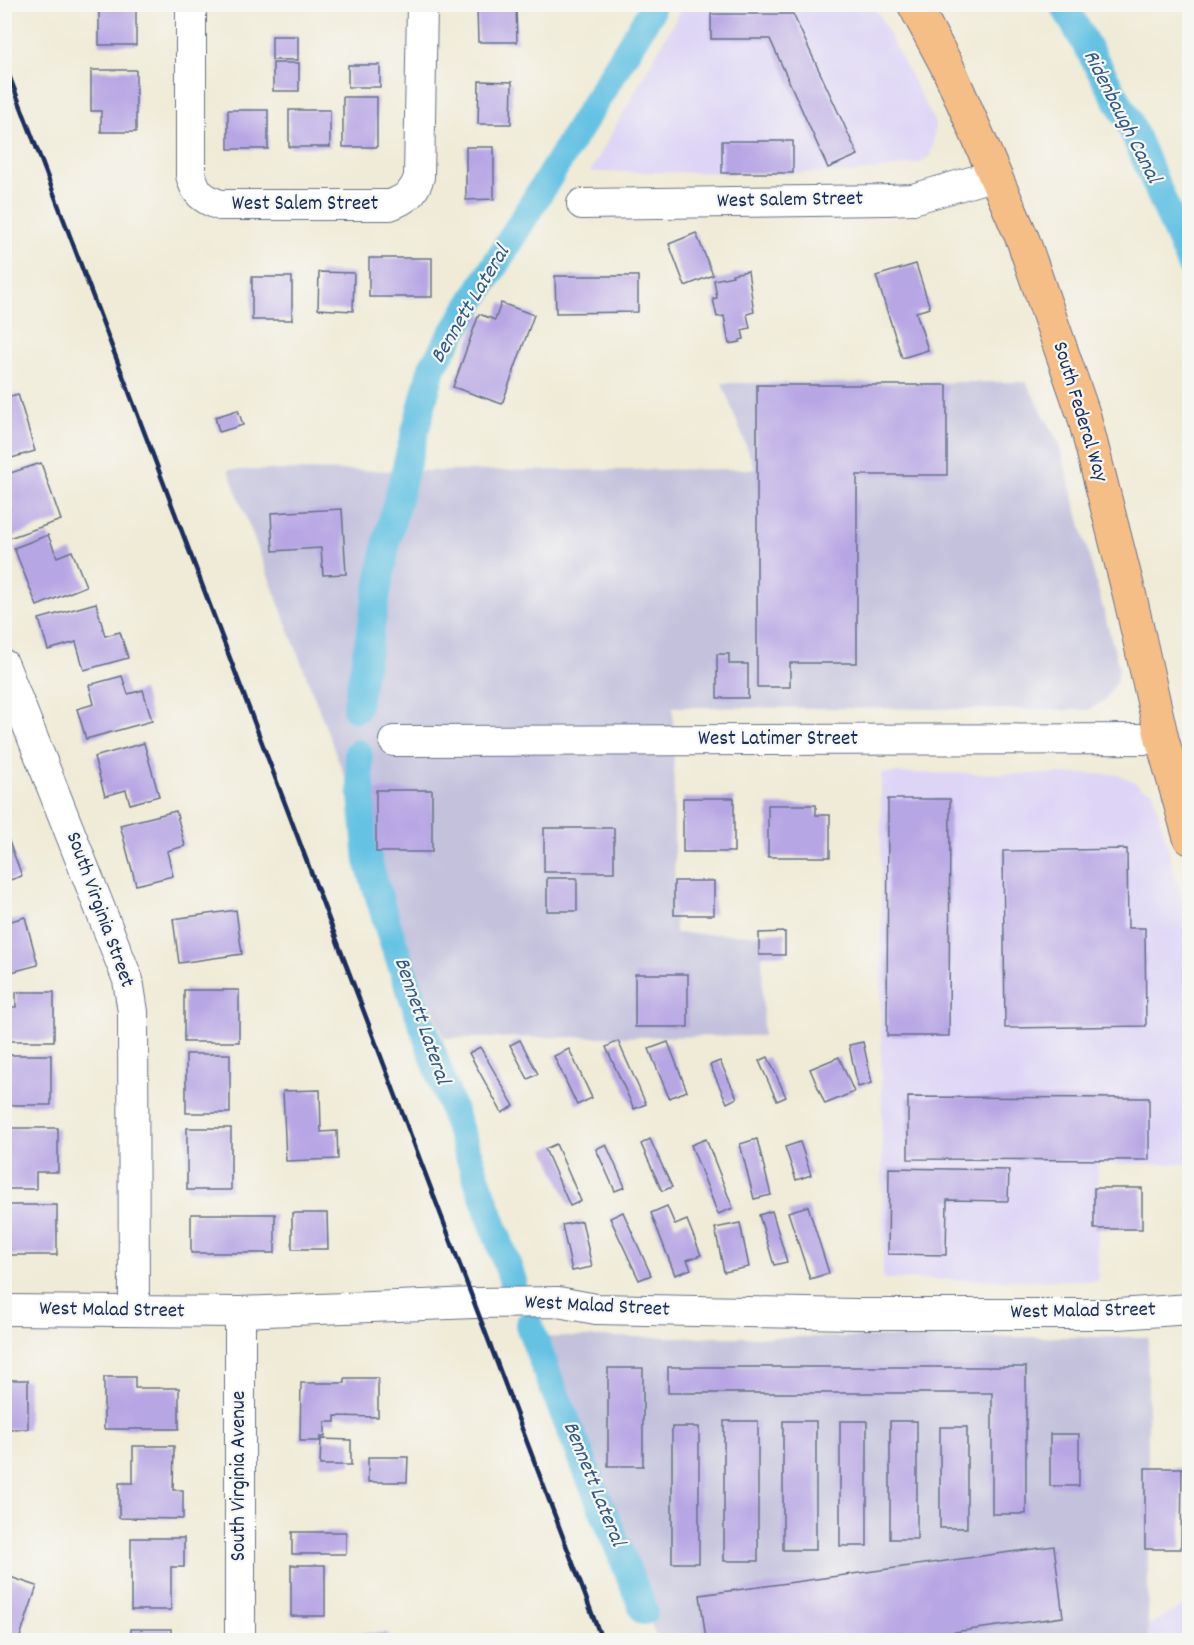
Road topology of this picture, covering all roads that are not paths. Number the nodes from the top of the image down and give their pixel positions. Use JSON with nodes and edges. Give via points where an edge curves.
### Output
{"nodes":[{"id":1,"x":191,"y":4,"type":"edge"},
{"id":2,"x":422,"y":4,"type":"edge"},
{"id":3,"x":914,"y":4,"type":"edge"},
{"id":4,"x":995,"y":175,"type":"junction"},
{"id":5,"x":582,"y":204,"type":"dead end"},
{"id":6,"x":4,"y":664,"type":"edge"},
{"id":7,"x":1162,"y":739,"type":"junction"},
{"id":8,"x":394,"y":741,"type":"dead end"},
{"id":9,"x":1190,"y":838,"type":"edge"},
{"id":10,"x":1190,"y":1309,"type":"edge"},
{"id":11,"x":4,"y":1310,"type":"edge"},
{"id":12,"x":134,"y":1310,"type":"junction"},
{"id":13,"x":240,"y":1312,"type":"junction"},
{"id":14,"x":240,"y":1641,"type":"edge"}],
"edges":[{"from":1,"to":2,"type":"street","name":"West Salem Street","via":[[191,175],[200,195],[220,204],[390,204],[410,195],[419,177]]},
{"from":3,"to":4,"type":"main road","name":"South Federal Way","via":[[948,68]]},
{"from":4,"to":5,"type":"street","name":"West Salem Street","via":[[913,199],[887,201]]},
{"from":4,"to":7,"type":"main road","name":"South Federal Way","via":[[1023,240],[1084,416]]},
{"from":6,"to":12,"type":"street","name":"South Virginia Street","via":[[128,980],[133,1012]]},
{"from":7,"to":8,"type":"street","name":"West Latimer Street"},
{"from":7,"to":9,"type":"main road","name":"South Federal Way"},
{"from":10,"to":13,"type":"street","name":"West Malad Street","via":[[1118,1314],[855,1314],[596,1309],[558,1302],[475,1302]]},
{"from":11,"to":12,"type":"street","name":"West Malad Street"},
{"from":12,"to":13,"type":"street","name":"West Malad Street"},
{"from":13,"to":14,"type":"street","name":"South Virginia Avenue"}]}
